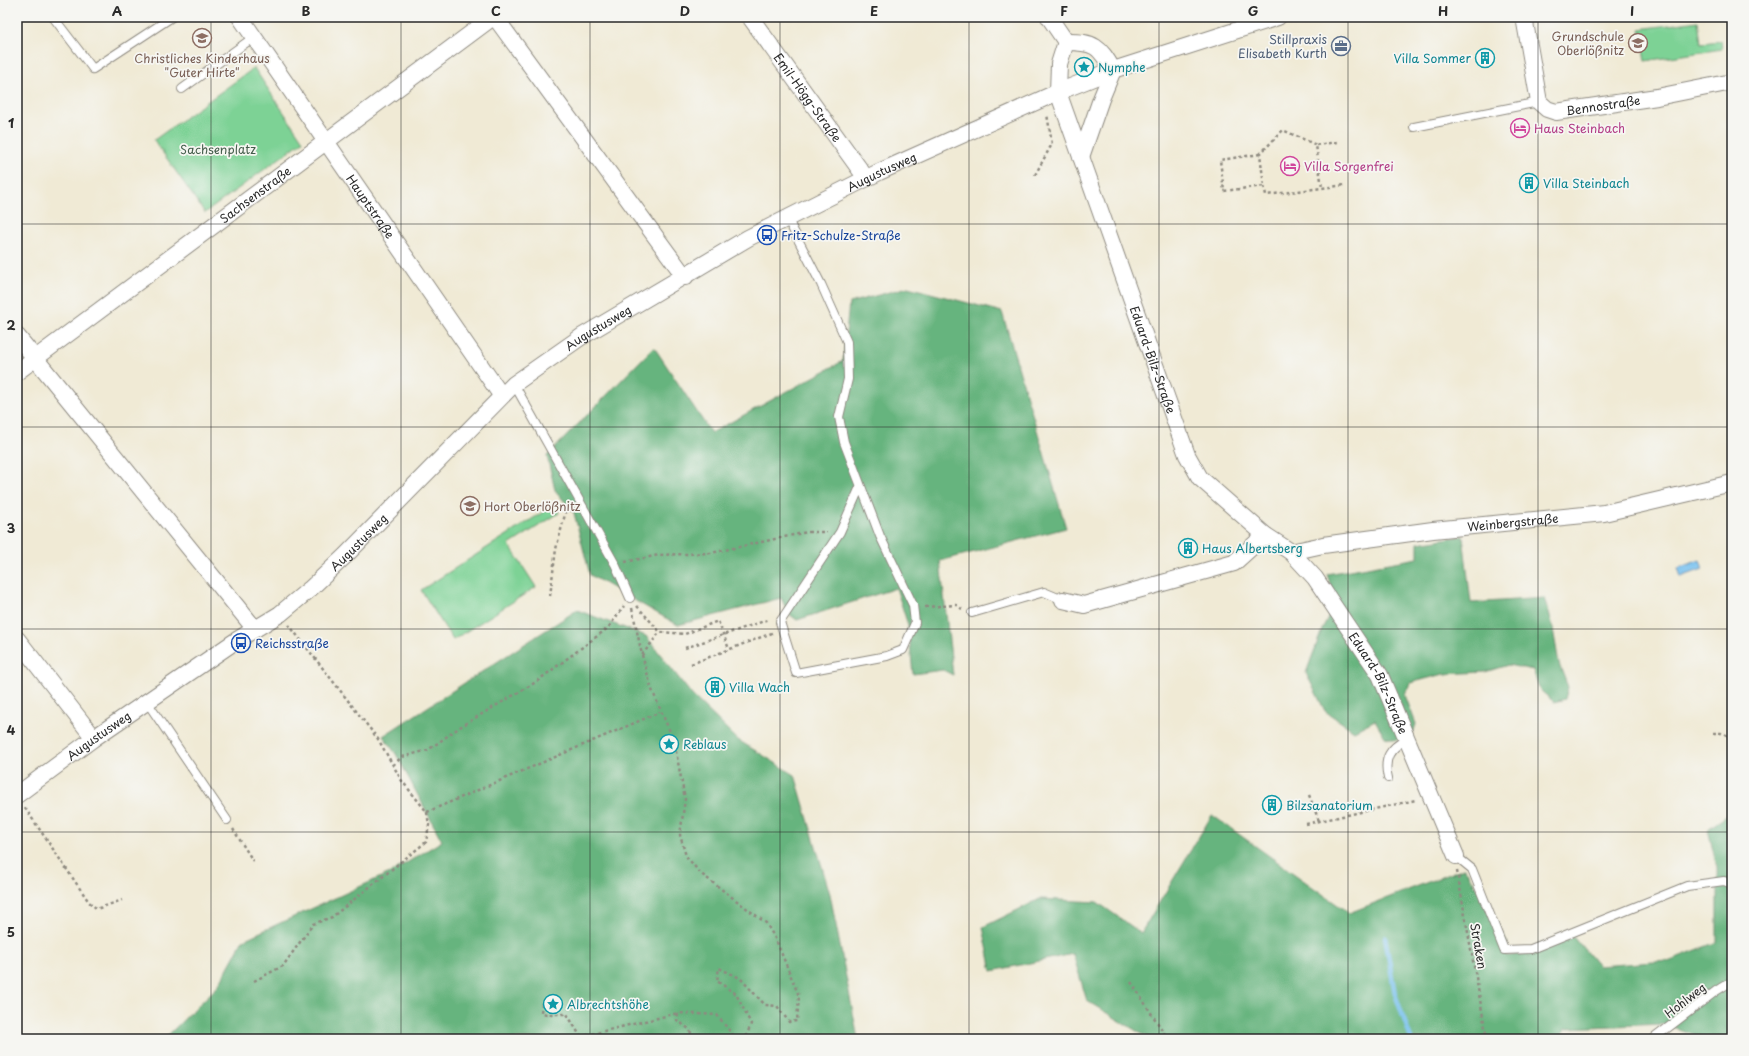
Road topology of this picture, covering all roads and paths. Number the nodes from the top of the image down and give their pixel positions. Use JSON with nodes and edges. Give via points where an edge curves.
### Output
{"nodes":[{"id":1,"x":53,"y":17,"type":"edge"},
{"id":2,"x":172,"y":17,"type":"edge"},
{"id":3,"x":240,"y":17,"type":"edge"},
{"id":4,"x":494,"y":17,"type":"edge"},
{"id":5,"x":750,"y":17,"type":"edge"},
{"id":6,"x":1049,"y":17,"type":"edge"},
{"id":7,"x":1278,"y":17,"type":"edge"},
{"id":8,"x":1524,"y":17,"type":"edge"},
{"id":9,"x":254,"y":37,"type":"junction"},
{"id":10,"x":1066,"y":42,"type":"junction"},
{"id":11,"x":1113,"y":70,"type":"junction"},
{"id":12,"x":1732,"y":82,"type":"edge"},
{"id":13,"x":182,"y":89,"type":"dead end"},
{"id":14,"x":1052,"y":94,"type":"junction"},
{"id":15,"x":1539,"y":102,"type":"junction"},
{"id":16,"x":1414,"y":127,"type":"dead end"},
{"id":17,"x":326,"y":141,"type":"junction"},
{"id":18,"x":1337,"y":142,"type":"dead end"},
{"id":19,"x":1316,"y":145,"type":"junction"},
{"id":20,"x":1260,"y":154,"type":"junction"},
{"id":21,"x":1081,"y":157,"type":"junction"},
{"id":22,"x":1035,"y":175,"type":"dead end"},
{"id":23,"x":866,"y":178,"type":"junction"},
{"id":24,"x":1346,"y":185,"type":"dead end"},
{"id":25,"x":1264,"y":186,"type":"junction"},
{"id":26,"x":1322,"y":188,"type":"junction"},
{"id":27,"x":787,"y":218,"type":"junction"},
{"id":28,"x":684,"y":277,"type":"junction"},
{"id":29,"x":17,"y":336,"type":"edge"},
{"id":30,"x":35,"y":359,"type":"junction"},
{"id":31,"x":17,"y":372,"type":"edge"},
{"id":32,"x":514,"y":384,"type":"junction"},
{"id":33,"x":501,"y":395,"type":"junction"},
{"id":34,"x":1732,"y":483,"type":"edge"},
{"id":35,"x":572,"y":487,"type":"junction"},
{"id":36,"x":860,"y":487,"type":"junction"},
{"id":37,"x":840,"y":532,"type":"junction"},
{"id":38,"x":1266,"y":535,"type":"junction"},
{"id":39,"x":1291,"y":552,"type":"junction"},
{"id":40,"x":615,"y":564,"type":"junction"},
{"id":41,"x":550,"y":596,"type":"dead end"},
{"id":42,"x":630,"y":598,"type":"junction"},
{"id":43,"x":1063,"y":600,"type":"joint"},
{"id":44,"x":913,"y":605,"type":"junction"},
{"id":45,"x":972,"y":613,"type":"joint"},
{"id":46,"x":280,"y":614,"type":"junction"},
{"id":47,"x":780,"y":622,"type":"junction"},
{"id":48,"x":255,"y":629,"type":"junction"},
{"id":49,"x":660,"y":632,"type":"junction"},
{"id":50,"x":724,"y":634,"type":"junction"},
{"id":51,"x":17,"y":638,"type":"edge"},
{"id":52,"x":788,"y":647,"type":"junction"},
{"id":53,"x":685,"y":648,"type":"dead end"},
{"id":54,"x":729,"y":649,"type":"junction"},
{"id":55,"x":642,"y":654,"type":"junction"},
{"id":56,"x":691,"y":664,"type":"dead end"},
{"id":57,"x":147,"y":702,"type":"junction"},
{"id":58,"x":660,"y":712,"type":"junction"},
{"id":59,"x":1713,"y":733,"type":"dead end"},
{"id":60,"x":1732,"y":737,"type":"edge"},
{"id":61,"x":94,"y":738,"type":"junction"},
{"id":62,"x":1407,"y":739,"type":"junction"},
{"id":63,"x":393,"y":765,"type":"junction"},
{"id":64,"x":1388,"y":778,"type":"dead end"},
{"id":65,"x":1431,"y":794,"type":"junction"},
{"id":66,"x":1309,"y":795,"type":"dead end"},
{"id":67,"x":19,"y":799,"type":"edge"},
{"id":68,"x":427,"y":812,"type":"junction"},
{"id":69,"x":227,"y":820,"type":"joint"},
{"id":70,"x":1319,"y":821,"type":"junction"},
{"id":71,"x":1306,"y":824,"type":"dead end"},
{"id":72,"x":1456,"y":856,"type":"junction"},
{"id":73,"x":253,"y":861,"type":"dead end"},
{"id":74,"x":1732,"y":884,"type":"edge"},
{"id":75,"x":122,"y":900,"type":"dead end"},
{"id":76,"x":254,"y":981,"type":"dead end"},
{"id":77,"x":1732,"y":981,"type":"edge"},
{"id":78,"x":1131,"y":982,"type":"dead end"},
{"id":79,"x":542,"y":1003,"type":"dead end"},
{"id":80,"x":678,"y":1013,"type":"junction"},
{"id":81,"x":581,"y":1038,"type":"edge"},
{"id":82,"x":694,"y":1039,"type":"edge"},
{"id":83,"x":736,"y":1039,"type":"edge"},
{"id":84,"x":741,"y":1039,"type":"edge"},
{"id":85,"x":1168,"y":1039,"type":"edge"},
{"id":86,"x":1487,"y":1039,"type":"edge"},
{"id":87,"x":1653,"y":1039,"type":"edge"}],
"edges":[{"from":1,"to":2,"type":"lane","via":[[93,69]]},
{"from":3,"to":9,"type":"street","name":"Hauptstraße"},
{"from":4,"to":17,"type":"street","name":"Sachsenstraße"},
{"from":4,"to":28,"type":"street"},
{"from":5,"to":23,"type":"street","name":"Emil-Högg-Straße"},
{"from":6,"to":10,"type":"street"},
{"from":7,"to":11,"type":"street","name":"Augustusweg"},
{"from":8,"to":15,"type":"street"},
{"from":9,"to":13,"type":"lane"},
{"from":9,"to":17,"type":"street","name":"Hauptstraße"},
{"from":10,"to":11,"type":"street","via":[[1084,42],[1101,50]]},
{"from":10,"to":14,"type":"street"},
{"from":11,"to":14,"type":"street","name":"Augustusweg"},
{"from":11,"to":21,"type":"street","via":[[1100,99]]},
{"from":12,"to":15,"type":"street","name":"Bennostraße","via":[[1657,97],[1556,112]]},
{"from":14,"to":21,"type":"street","name":"Eduard-Bilz-Straße"},
{"from":14,"to":22,"type":"path","via":[[1052,144]]},
{"from":14,"to":23,"type":"street","name":"Augustusweg"},
{"from":15,"to":16,"type":"lane"},
{"from":17,"to":30,"type":"street","name":"Sachsenstraße"},
{"from":17,"to":33,"type":"street","name":"Hauptstraße"},
{"from":18,"to":19,"type":"path"},
{"from":19,"to":20,"type":"path","via":[[1283,130]]},
{"from":19,"to":26,"type":"path"},
{"from":20,"to":25,"type":"path"},
{"from":20,"to":25,"type":"path","via":[[1220,160],[1221,168],[1224,191]]},
{"from":21,"to":38,"type":"street","name":"Eduard-Bilz-Straße","via":[[1187,455],[1200,478]]},
{"from":23,"to":27,"type":"street","name":"Augustusweg"},
{"from":24,"to":26,"type":"path"},
{"from":25,"to":26,"type":"path","via":[[1266,195]]},
{"from":27,"to":28,"type":"street","name":"Augustusweg","via":[[748,238]]},
{"from":27,"to":36,"type":"lane","via":[[847,342],[848,379],[839,417],[844,442]]},
{"from":28,"to":32,"type":"street","name":"Augustusweg","via":[[581,337]]},
{"from":29,"to":30,"type":"street"},
{"from":30,"to":31,"type":"street","name":"Sachsenstraße"},
{"from":30,"to":48,"type":"street"},
{"from":32,"to":33,"type":"street","name":"Augustusweg"},
{"from":32,"to":35,"type":"lane"},
{"from":33,"to":46,"type":"street","name":"Augustusweg","via":[[345,556]]},
{"from":34,"to":39,"type":"street","name":"Weinbergstraße","via":[[1604,513],[1433,530],[1323,545]]},
{"from":35,"to":40,"type":"lane"},
{"from":35,"to":41,"type":"path","via":[[556,549]]},
{"from":36,"to":37,"type":"lane"},
{"from":36,"to":44,"type":"lane"},
{"from":37,"to":40,"type":"path","via":[[807,532],[711,553],[659,555]]},
{"from":37,"to":47,"type":"lane"},
{"from":38,"to":39,"type":"street","name":"Eduard-Bilz-Straße"},
{"from":38,"to":43,"type":"street","via":[[1234,563],[1084,605]]},
{"from":39,"to":62,"type":"street","name":"Eduard-Bilz-Straße","via":[[1315,578],[1380,675]]},
{"from":40,"to":42,"type":"lane"},
{"from":42,"to":49,"type":"path"},
{"from":42,"to":55,"type":"path"},
{"from":42,"to":63,"type":"path","via":[[608,628],[536,682],[460,727],[428,750],[402,757]]},
{"from":43,"to":45,"type":"lane","via":[[1044,592]]},
{"from":44,"to":45,"type":"path","via":[[930,608],[956,605]]},
{"from":44,"to":52,"type":"lane","via":[[915,623],[903,650],[887,656],[796,673]]},
{"from":46,"to":48,"type":"street","name":"Augustusweg"},
{"from":46,"to":63,"type":"path","via":[[378,739]]},
{"from":47,"to":50,"type":"path","via":[[772,618]]},
{"from":47,"to":52,"type":"lane"},
{"from":48,"to":57,"type":"street","name":"Augustusweg"},
{"from":49,"to":50,"type":"path","via":[[685,634],[718,621]]},
{"from":49,"to":55,"type":"path"},
{"from":50,"to":53,"type":"path"},
{"from":50,"to":54,"type":"path"},
{"from":51,"to":61,"type":"street"},
{"from":52,"to":54,"type":"path","via":[[778,650],[773,633]]},
{"from":54,"to":56,"type":"path"},
{"from":55,"to":58,"type":"path"},
{"from":57,"to":61,"type":"street","name":"Augustusweg"},
{"from":57,"to":69,"type":"lane"},
{"from":58,"to":68,"type":"path"},
{"from":58,"to":84,"type":"path","via":[[674,741],[685,799],[680,835],[686,856],[700,873],[766,923],[776,940],[799,996],[797,1021],[789,1022],[777,1006],[765,1005],[740,978],[719,968],[717,981],[736,994],[751,1024],[746,1037]]},
{"from":59,"to":60,"type":"path"},
{"from":61,"to":67,"type":"street","name":"Augustusweg"},
{"from":62,"to":64,"type":"lane","via":[[1394,746],[1389,753],[1386,770]]},
{"from":62,"to":65,"type":"street","name":"Eduard-Bilz-Straße"},
{"from":63,"to":68,"type":"path","via":[[402,781]]},
{"from":65,"to":70,"type":"path","via":[[1412,802]]},
{"from":65,"to":72,"type":"street","name":"Eduard-Bilz-Straße"},
{"from":66,"to":70,"type":"path"},
{"from":67,"to":75,"type":"path","via":[[89,902],[97,909]]},
{"from":68,"to":76,"type":"path","via":[[429,825],[426,842],[332,917],[313,924],[284,966]]},
{"from":69,"to":73,"type":"path"},
{"from":70,"to":71,"type":"path"},
{"from":72,"to":74,"type":"lane","via":[[1472,869],[1504,950],[1531,949],[1687,886],[1724,881]]},
{"from":72,"to":86,"type":"path","name":"Straken","via":[[1457,874]]},
{"from":77,"to":87,"type":"lane","name":"Hohlweg"},
{"from":78,"to":85,"type":"path"},
{"from":79,"to":81,"type":"path","via":[[540,1012],[567,1014]]},
{"from":80,"to":81,"type":"path"},
{"from":80,"to":82,"type":"path","via":[[677,1020],[689,1029]]},
{"from":80,"to":83,"type":"path","via":[[717,1015]]}]}
